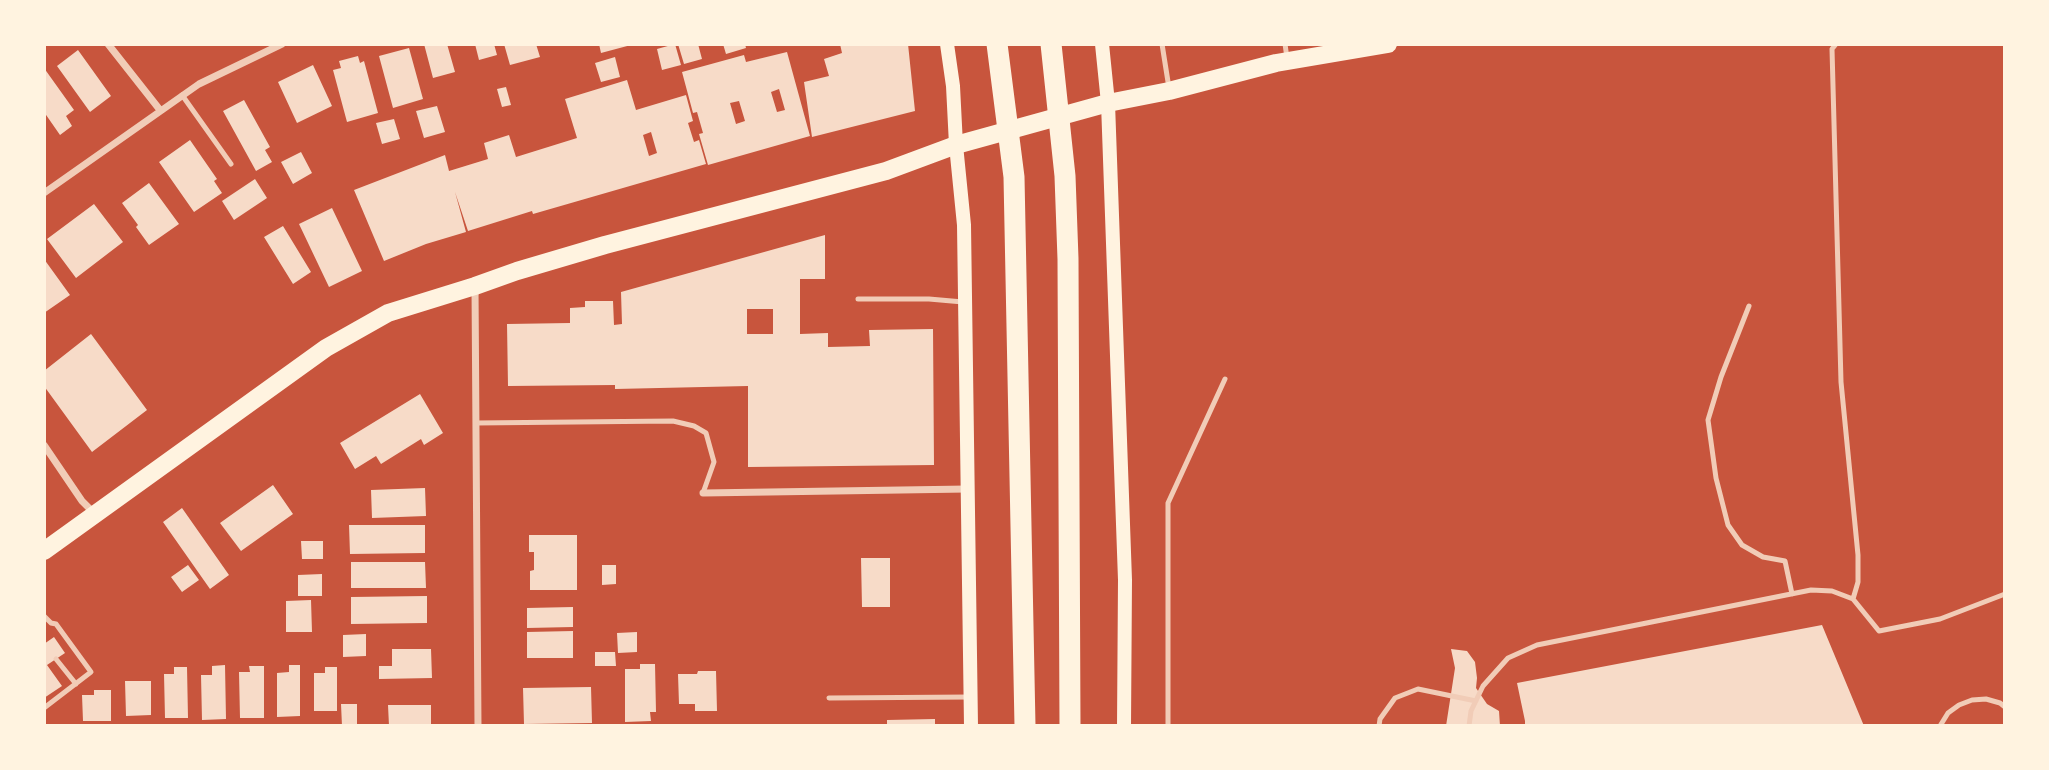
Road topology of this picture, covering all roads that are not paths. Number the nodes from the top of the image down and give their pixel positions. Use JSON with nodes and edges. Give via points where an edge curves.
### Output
{"nodes":[{"id":1,"x":108,"y":44,"type":"edge"},
{"id":2,"x":282,"y":44,"type":"edge"},
{"id":3,"x":947,"y":44,"type":"edge"},
{"id":4,"x":997,"y":44,"type":"edge"},
{"id":5,"x":1051,"y":44,"type":"edge"},
{"id":6,"x":1102,"y":44,"type":"edge"},
{"id":7,"x":1162,"y":44,"type":"edge"},
{"id":8,"x":1388,"y":44,"type":"edge"},
{"id":9,"x":1836,"y":44,"type":"edge"},
{"id":10,"x":1337,"y":48,"type":"edge"},
{"id":11,"x":1286,"y":52,"type":"edge"},
{"id":12,"x":1169,"y":91,"type":"junction"},
{"id":13,"x":182,"y":95,"type":"junction"},
{"id":14,"x":1101,"y":106,"type":"junction"},
{"id":15,"x":160,"y":110,"type":"junction"},
{"id":16,"x":956,"y":145,"type":"junction"},
{"id":17,"x":231,"y":164,"type":"dead end"},
{"id":18,"x":44,"y":193,"type":"edge"},
{"id":19,"x":475,"y":286,"type":"junction"},
{"id":20,"x":858,"y":299,"type":"dead end"},
{"id":21,"x":966,"y":302,"type":"junction"},
{"id":22,"x":1749,"y":306,"type":"dead end"},
{"id":23,"x":1225,"y":379,"type":"dead end"},
{"id":24,"x":476,"y":423,"type":"junction"},
{"id":25,"x":44,"y":444,"type":"edge"},
{"id":26,"x":967,"y":489,"type":"junction"},
{"id":27,"x":703,"y":493,"type":"joint"},
{"id":28,"x":95,"y":514,"type":"junction"},
{"id":29,"x":44,"y":551,"type":"edge"},
{"id":30,"x":1792,"y":594,"type":"junction"},
{"id":31,"x":2005,"y":594,"type":"edge"},
{"id":32,"x":1853,"y":599,"type":"junction"},
{"id":33,"x":44,"y":615,"type":"edge"},
{"id":34,"x":51,"y":623,"type":"junction"},
{"id":35,"x":44,"y":629,"type":"edge"},
{"id":36,"x":56,"y":659,"type":"dead end"},
{"id":37,"x":76,"y":684,"type":"junction"},
{"id":38,"x":971,"y":697,"type":"junction"},
{"id":39,"x":830,"y":698,"type":"dead end"},
{"id":40,"x":1476,"y":701,"type":"junction"},
{"id":41,"x":2005,"y":707,"type":"edge"},
{"id":42,"x":44,"y":708,"type":"edge"},
{"id":43,"x":478,"y":726,"type":"edge"},
{"id":44,"x":971,"y":726,"type":"edge"},
{"id":45,"x":1025,"y":726,"type":"edge"},
{"id":46,"x":1070,"y":726,"type":"edge"},
{"id":47,"x":1125,"y":726,"type":"edge"},
{"id":48,"x":1168,"y":726,"type":"edge"},
{"id":49,"x":1379,"y":726,"type":"edge"},
{"id":50,"x":1469,"y":726,"type":"edge"},
{"id":51,"x":1940,"y":726,"type":"edge"}],
"edges":[{"from":1,"to":15,"type":"street"},
{"from":2,"to":13,"type":"street"},
{"from":3,"to":16,"type":"main road"},
{"from":4,"to":45,"type":"highway","via":[[1014,177]]},
{"from":5,"to":46,"type":"highway","via":[[1065,176],[1068,259]]},
{"from":6,"to":14,"type":"main road"},
{"from":7,"to":12,"type":"lane"},
{"from":8,"to":10,"type":"main road"},
{"from":9,"to":32,"type":"lane","via":[[1832,49],[1841,382],[1858,555]]},
{"from":10,"to":11,"type":"main road"},
{"from":11,"to":12,"type":"main road"},
{"from":12,"to":14,"type":"main road"},
{"from":13,"to":15,"type":"street"},
{"from":13,"to":17,"type":"lane"},
{"from":14,"to":16,"type":"main road"},
{"from":14,"to":47,"type":"main road","via":[[1125,566]]},
{"from":15,"to":18,"type":"street"},
{"from":16,"to":19,"type":"main road","via":[[886,171],[605,245]]},
{"from":16,"to":21,"type":"main road"},
{"from":19,"to":24,"type":"street"},
{"from":19,"to":28,"type":"main road","via":[[388,313],[326,348]]},
{"from":20,"to":21,"type":"lane"},
{"from":21,"to":26,"type":"main road"},
{"from":22,"to":30,"type":"lane","via":[[1709,420],[1716,478],[1728,525],[1742,545],[1785,561]]},
{"from":23,"to":48,"type":"lane","via":[[1168,503]]},
{"from":24,"to":27,"type":"lane","via":[[673,421],[694,426],[706,433],[714,461]]},
{"from":24,"to":43,"type":"street"},
{"from":25,"to":28,"type":"street"},
{"from":26,"to":27,"type":"street"},
{"from":26,"to":38,"type":"main road"},
{"from":28,"to":29,"type":"main road"},
{"from":30,"to":32,"type":"lane","via":[[1832,591]]},
{"from":30,"to":40,"type":"lane","via":[[1537,645],[1507,659]]},
{"from":31,"to":32,"type":"lane","via":[[1940,619],[1879,631]]},
{"from":33,"to":34,"type":"lane"},
{"from":34,"to":35,"type":"lane"},
{"from":34,"to":37,"type":"lane","via":[[91,672]]},
{"from":36,"to":37,"type":"lane"},
{"from":37,"to":42,"type":"lane"},
{"from":38,"to":39,"type":"lane"},
{"from":38,"to":44,"type":"main road"},
{"from":40,"to":49,"type":"lane","via":[[1418,689],[1395,698]]},
{"from":40,"to":50,"type":"lane"},
{"from":41,"to":51,"type":"lane","via":[[1986,699],[1972,700],[1948,713]]}]}
